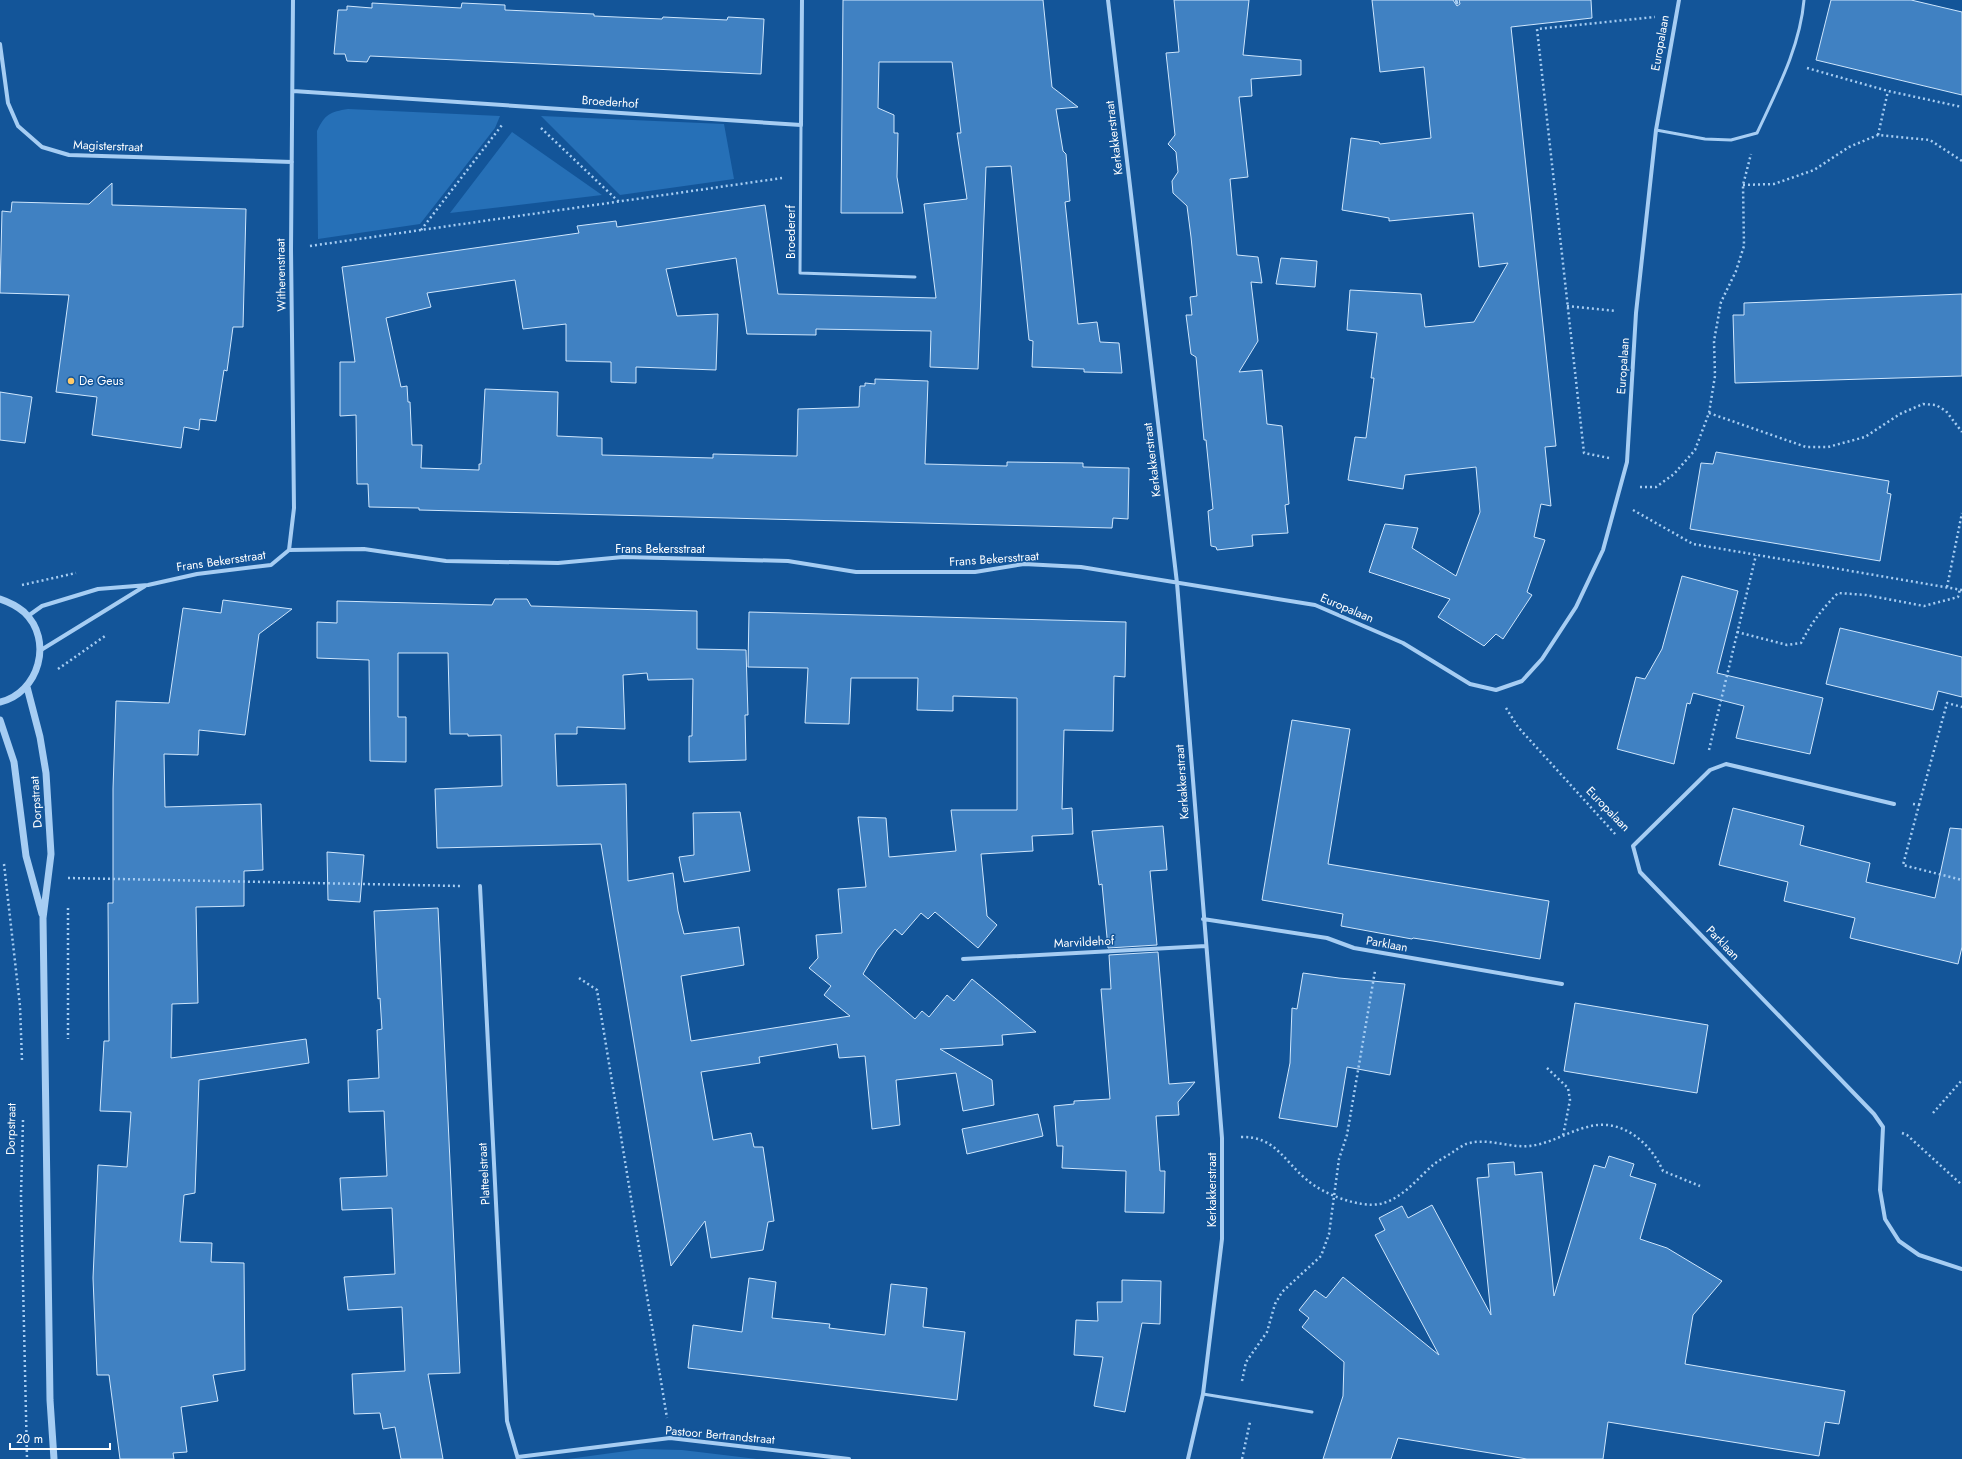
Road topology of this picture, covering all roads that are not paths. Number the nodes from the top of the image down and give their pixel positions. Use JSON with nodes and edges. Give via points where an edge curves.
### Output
{"nodes":[{"id":1,"x":293,"y":0,"type":"edge"},
{"id":2,"x":802,"y":0,"type":"edge"},
{"id":3,"x":1108,"y":0,"type":"edge"},
{"id":4,"x":1679,"y":0,"type":"edge"},
{"id":5,"x":1804,"y":0,"type":"edge"},
{"id":6,"x":0,"y":44,"type":"edge"},
{"id":7,"x":293,"y":91,"type":"junction"},
{"id":8,"x":801,"y":125,"type":"junction"},
{"id":9,"x":1656,"y":130,"type":"junction"},
{"id":10,"x":292,"y":162,"type":"junction"},
{"id":11,"x":915,"y":277,"type":"dead end"},
{"id":12,"x":289,"y":550,"type":"junction"},
{"id":13,"x":1177,"y":583,"type":"junction"},
{"id":14,"x":148,"y":585,"type":"junction"},
{"id":15,"x":0,"y":599,"type":"edge"},
{"id":16,"x":28,"y":616,"type":"junction"},
{"id":17,"x":41,"y":650,"type":"junction"},
{"id":18,"x":27,"y":687,"type":"junction"},
{"id":19,"x":0,"y":702,"type":"edge"},
{"id":20,"x":0,"y":720,"type":"edge"},
{"id":21,"x":1894,"y":804,"type":"road end"},
{"id":22,"x":480,"y":886,"type":"road end"},
{"id":23,"x":43,"y":918,"type":"junction"},
{"id":24,"x":1203,"y":919,"type":"junction"},
{"id":25,"x":1206,"y":946,"type":"junction"},
{"id":26,"x":963,"y":959,"type":"dead end"},
{"id":27,"x":1562,"y":984,"type":"dead end"},
{"id":28,"x":1962,"y":1269,"type":"edge"},
{"id":29,"x":1203,"y":1394,"type":"junction"},
{"id":30,"x":1312,"y":1412,"type":"dead end"},
{"id":31,"x":518,"y":1458,"type":"edge"},
{"id":32,"x":54,"y":1459,"type":"edge"},
{"id":33,"x":849,"y":1459,"type":"edge"},
{"id":34,"x":1188,"y":1459,"type":"edge"}],
"edges":[{"from":1,"to":7,"type":"street","name":"Witherenstraat"},
{"from":2,"to":8,"type":"street"},
{"from":3,"to":13,"type":"street","name":"Kerkakkerstraat"},
{"from":4,"to":9,"type":"street","name":"Europalaan"},
{"from":5,"to":9,"type":"lane","via":[[1789,62],[1757,133],[1731,140],[1705,139]]},
{"from":6,"to":10,"type":"street","name":"Magisterstraat","via":[[8,103],[18,126],[42,147],[69,155]]},
{"from":7,"to":8,"type":"street","name":"Broederhof"},
{"from":7,"to":10,"type":"street","name":"Witherenstraat"},
{"from":8,"to":11,"type":"lane","name":"Broedererf","via":[[800,273]]},
{"from":9,"to":13,"type":"street","name":"Europalaan","via":[[1636,314],[1627,462],[1621,488],[1603,550],[1576,608],[1542,659],[1522,681],[1496,690],[1470,684],[1403,643],[1315,605]]},
{"from":10,"to":12,"type":"street","name":"Witherenstraat","via":[[294,508]]},
{"from":12,"to":13,"type":"street","name":"Frans Bekersstraat","via":[[364,549],[446,561],[558,563],[623,557],[788,561],[856,572],[974,572],[1024,564],[1081,567]]},
{"from":12,"to":14,"type":"street","name":"Frans Bekersstraat","via":[[271,565],[197,574]]},
{"from":13,"to":24,"type":"street","name":"Kerkakkerstraat"},
{"from":14,"to":16,"type":"street","name":"Frans Bekersstraat","via":[[98,589],[42,606]]},
{"from":14,"to":17,"type":"street","name":"Frans Bekersstraat"},
{"from":15,"to":16,"type":"street"},
{"from":16,"to":17,"type":"street","via":[[39,637]]},
{"from":17,"to":18,"type":"street","via":[[35,676]]},
{"from":18,"to":19,"type":"street","via":[[17,695]]},
{"from":18,"to":23,"type":"street","name":"Dorpstraat","via":[[46,773],[51,854]]},
{"from":20,"to":23,"type":"street","name":"Dorpstraat","via":[[14,762],[26,856]]},
{"from":21,"to":28,"type":"street","name":"Parklaan","via":[[1726,764],[1710,770],[1633,846],[1640,872],[1884,1127],[1880,1190],[1885,1219],[1899,1241],[1919,1255]]},
{"from":22,"to":31,"type":"street","name":"Platteelstraat","via":[[507,1421]]},
{"from":23,"to":32,"type":"street","name":"Dorpstraat","via":[[50,1400]]},
{"from":24,"to":25,"type":"street","name":"Kerkakkerstraat"},
{"from":24,"to":27,"type":"street","name":"Parklaan","via":[[1328,938],[1354,948]]},
{"from":25,"to":26,"type":"street","name":"Marvildehof"},
{"from":25,"to":29,"type":"street","name":"Kerkakkerstraat","via":[[1222,1138],[1222,1239]]},
{"from":29,"to":30,"type":"lane"},
{"from":29,"to":34,"type":"street","name":"Kerkakkerstraat"},
{"from":31,"to":33,"type":"street","name":"Pastoor Bertrandstraat","via":[[670,1438]]}]}
